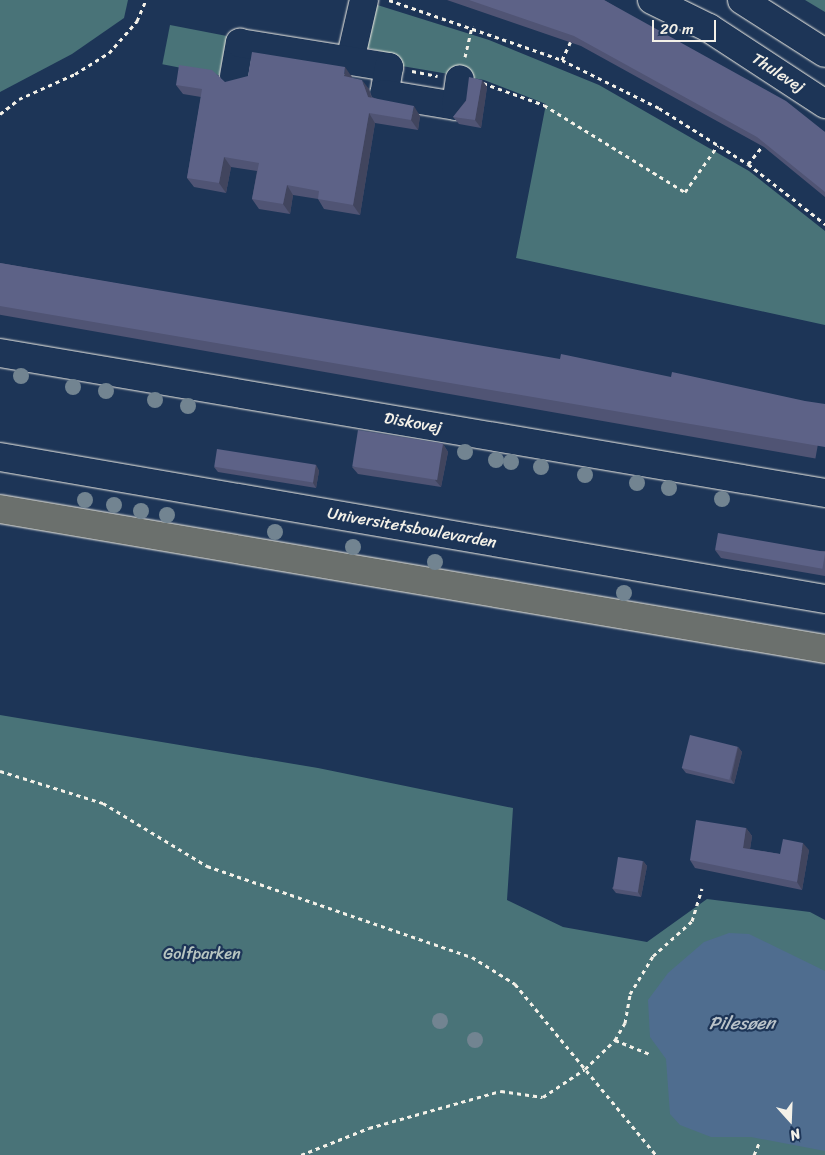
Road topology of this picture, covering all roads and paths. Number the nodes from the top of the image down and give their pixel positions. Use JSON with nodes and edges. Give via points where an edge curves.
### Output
{"nodes":[{"id":1,"x":146,"y":0,"type":"edge"},
{"id":2,"x":364,"y":0,"type":"edge"},
{"id":3,"x":389,"y":0,"type":"edge"},
{"id":4,"x":652,"y":0,"type":"edge"},
{"id":5,"x":742,"y":0,"type":"edge"},
{"id":6,"x":472,"y":26,"type":"junction"},
{"id":7,"x":574,"y":34,"type":"edge"},
{"id":8,"x":825,"y":53,"type":"edge"},
{"id":9,"x":562,"y":60,"type":"junction"},
{"id":10,"x":825,"y":60,"type":"edge"},
{"id":11,"x":350,"y":61,"type":"junction"},
{"id":12,"x":389,"y":67,"type":"junction"},
{"id":13,"x":234,"y":76,"type":"dead end"},
{"id":14,"x":460,"y":79,"type":"junction"},
{"id":15,"x":815,"y":97,"type":"edge"},
{"id":16,"x":0,"y":114,"type":"edge"},
{"id":17,"x":765,"y":142,"type":"edge"},
{"id":18,"x":718,"y":145,"type":"junction"},
{"id":19,"x":748,"y":164,"type":"junction"},
{"id":20,"x":825,"y":224,"type":"edge"},
{"id":21,"x":0,"y":353,"type":"edge"},
{"id":22,"x":0,"y":457,"type":"edge"},
{"id":23,"x":825,"y":493,"type":"edge"},
{"id":24,"x":0,"y":509,"type":"edge"},
{"id":25,"x":825,"y":599,"type":"edge"},
{"id":26,"x":825,"y":649,"type":"edge"},
{"id":27,"x":0,"y":771,"type":"edge"},
{"id":28,"x":702,"y":888,"type":"dead end"},
{"id":29,"x":615,"y":1040,"type":"junction"},
{"id":30,"x":649,"y":1054,"type":"dead end"},
{"id":31,"x":585,"y":1069,"type":"junction"},
{"id":32,"x":760,"y":1141,"type":"dead end"},
{"id":33,"x":301,"y":1155,"type":"edge"},
{"id":34,"x":656,"y":1155,"type":"edge"},
{"id":35,"x":754,"y":1155,"type":"edge"}],
"edges":[{"from":1,"to":16,"type":"path","via":[[137,21],[109,53],[75,74],[19,99]]},
{"from":2,"to":11,"type":"street"},
{"from":3,"to":6,"type":"path"},
{"from":4,"to":15,"type":"street","name":"Thulevej","via":[[709,28]]},
{"from":5,"to":8,"type":"street"},
{"from":6,"to":9,"type":"path"},
{"from":6,"to":14,"type":"path"},
{"from":7,"to":9,"type":"path"},
{"from":9,"to":18,"type":"path","via":[[659,108]]},
{"from":10,"to":15,"type":"street"},
{"from":11,"to":12,"type":"street"},
{"from":11,"to":13,"type":"street","via":[[240,43]]},
{"from":12,"to":14,"type":"path"},
{"from":12,"to":14,"type":"street","via":[[384,94],[456,106]]},
{"from":14,"to":18,"type":"path","via":[[488,83],[544,105],[685,192]]},
{"from":17,"to":19,"type":"path"},
{"from":18,"to":19,"type":"path"},
{"from":19,"to":20,"type":"path"},
{"from":21,"to":23,"type":"street","name":"Diskovej"},
{"from":22,"to":25,"type":"street","name":"Universitetsboulevarden"},
{"from":24,"to":26,"type":"main road"},
{"from":27,"to":31,"type":"path","via":[[103,803],[207,866],[472,957],[515,984]]},
{"from":28,"to":29,"type":"path","via":[[692,921],[653,956],[630,994],[625,1023]]},
{"from":29,"to":30,"type":"path"},
{"from":29,"to":31,"type":"path"},
{"from":31,"to":33,"type":"path","via":[[543,1097],[501,1091],[369,1128]]},
{"from":31,"to":34,"type":"path"},
{"from":32,"to":35,"type":"path"}]}
